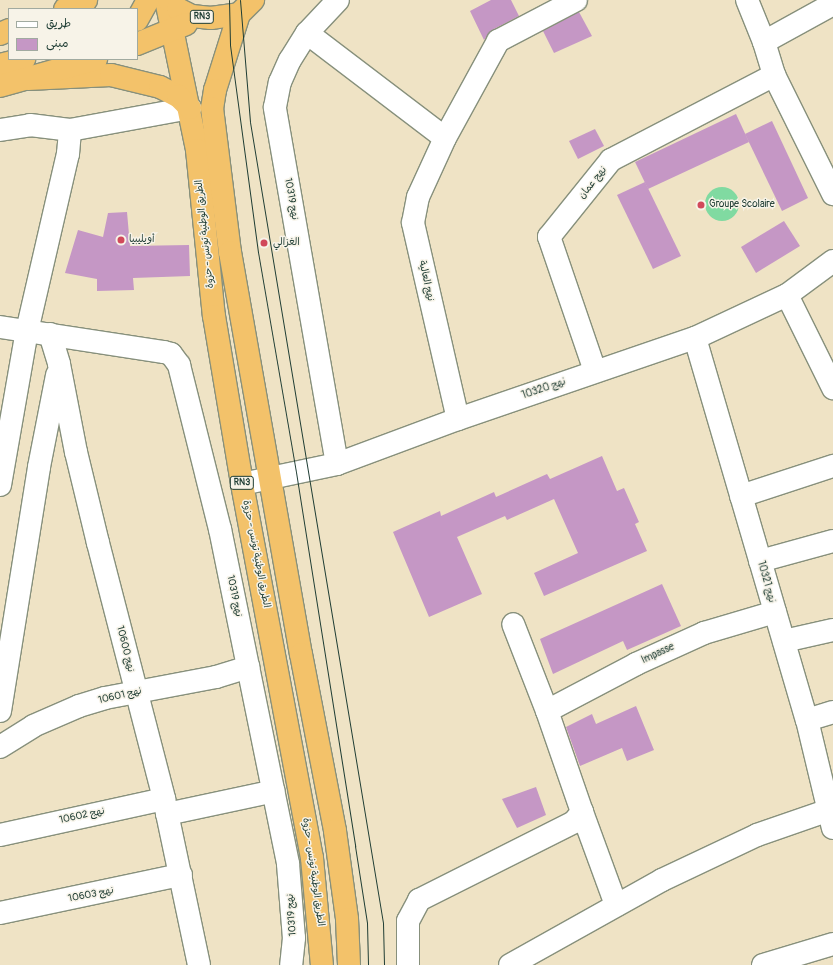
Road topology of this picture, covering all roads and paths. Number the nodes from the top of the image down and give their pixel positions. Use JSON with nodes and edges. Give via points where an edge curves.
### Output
{"nodes":[{"id":1,"x":148,"y":0,"type":"edge"},
{"id":2,"x":168,"y":0,"type":"edge"},
{"id":3,"x":338,"y":0,"type":"edge"},
{"id":4,"x":576,"y":0,"type":"edge"},
{"id":5,"x":747,"y":0,"type":"edge"},
{"id":6,"x":833,"y":4,"type":"edge"},
{"id":7,"x":246,"y":7,"type":"edge"},
{"id":8,"x":203,"y":17,"type":"junction"},
{"id":9,"x":138,"y":18,"type":"edge"},
{"id":10,"x":173,"y":28,"type":"junction"},
{"id":11,"x":307,"y":33,"type":"junction"},
{"id":12,"x":764,"y":42,"type":"junction"},
{"id":13,"x":138,"y":44,"type":"edge"},
{"id":14,"x":89,"y":60,"type":"edge"},
{"id":15,"x":0,"y":66,"type":"edge"},
{"id":16,"x":26,"y":69,"type":"edge"},
{"id":17,"x":774,"y":75,"type":"junction"},
{"id":18,"x":0,"y":86,"type":"edge"},
{"id":19,"x":190,"y":108,"type":"junction"},
{"id":20,"x":0,"y":130,"type":"edge"},
{"id":21,"x":70,"y":130,"type":"junction"},
{"id":22,"x":443,"y":142,"type":"junction"},
{"id":23,"x":833,"y":194,"type":"edge"},
{"id":24,"x":833,"y":261,"type":"edge"},
{"id":25,"x":787,"y":295,"type":"junction"},
{"id":26,"x":0,"y":327,"type":"edge"},
{"id":27,"x":27,"y":331,"type":"junction"},
{"id":28,"x":50,"y":334,"type":"junction"},
{"id":29,"x":695,"y":338,"type":"junction"},
{"id":30,"x":59,"y":364,"type":"junction"},
{"id":31,"x":595,"y":371,"type":"junction"},
{"id":32,"x":833,"y":388,"type":"edge"},
{"id":33,"x":458,"y":419,"type":"junction"},
{"id":34,"x":337,"y":464,"type":"junction"},
{"id":35,"x":833,"y":466,"type":"edge"},
{"id":36,"x":269,"y":477,"type":"junction"},
{"id":37,"x":242,"y":484,"type":"junction"},
{"id":38,"x":0,"y":486,"type":"edge"},
{"id":39,"x":741,"y":496,"type":"junction"},
{"id":40,"x":833,"y":541,"type":"edge"},
{"id":41,"x":760,"y":561,"type":"junction"},
{"id":42,"x":775,"y":612,"type":"junction"},
{"id":43,"x":513,"y":624,"type":"dead end"},
{"id":44,"x":833,"y":630,"type":"edge"},
{"id":45,"x":784,"y":641,"type":"junction"},
{"id":46,"x":248,"y":667,"type":"junction"},
{"id":47,"x":136,"y":692,"type":"junction"},
{"id":48,"x":0,"y":711,"type":"edge"},
{"id":49,"x":547,"y":711,"type":"junction"},
{"id":50,"x":833,"y":712,"type":"edge"},
{"id":51,"x":807,"y":720,"type":"junction"},
{"id":52,"x":0,"y":748,"type":"edge"},
{"id":53,"x":274,"y":791,"type":"junction"},
{"id":54,"x":166,"y":806,"type":"junction"},
{"id":55,"x":582,"y":812,"type":"junction"},
{"id":56,"x":831,"y":819,"type":"edge"},
{"id":57,"x":0,"y":835,"type":"edge"},
{"id":58,"x":181,"y":875,"type":"junction"},
{"id":59,"x":616,"y":905,"type":"junction"},
{"id":60,"x":0,"y":912,"type":"edge"},
{"id":61,"x":833,"y":944,"type":"edge"},
{"id":62,"x":199,"y":965,"type":"edge"},
{"id":63,"x":291,"y":965,"type":"edge"},
{"id":64,"x":322,"y":965,"type":"edge"},
{"id":65,"x":349,"y":965,"type":"edge"},
{"id":66,"x":408,"y":965,"type":"edge"},
{"id":67,"x":510,"y":965,"type":"edge"},
{"id":68,"x":763,"y":965,"type":"edge"}],
"edges":[{"from":1,"to":9,"type":"highway"},
{"from":2,"to":8,"type":"highway","number":"RN3","via":[[192,16]]},
{"from":2,"to":10,"type":"highway","name":"الطريق الوطنية تونس - حزوة","number":"RN3"},
{"from":3,"to":11,"type":"street","name":"نهج 10319"},
{"from":4,"to":22,"type":"street","name":"نهج العالية","via":[[498,41]]},
{"from":5,"to":12,"type":"street"},
{"from":6,"to":12,"type":"street"},
{"from":7,"to":8,"type":"highway","number":"RN3"},
{"from":7,"to":36,"type":"highway","number":"RN3","via":[[215,90],[212,108],[230,252]]},
{"from":8,"to":10,"type":"highway"},
{"from":10,"to":13,"type":"highway"},
{"from":10,"to":19,"type":"highway","name":"الطريق الوطنية تونس - حزوة","number":"RN3"},
{"from":11,"to":22,"type":"street"},
{"from":11,"to":34,"type":"street","name":"نهج 10319","via":[[280,82],[275,107]]},
{"from":12,"to":17,"type":"street"},
{"from":14,"to":16,"type":"highway"},
{"from":15,"to":16,"type":"highway"},
{"from":16,"to":18,"type":"highway"},
{"from":16,"to":19,"type":"highway","via":[[112,75],[160,87],[178,96]]},
{"from":17,"to":23,"type":"street"},
{"from":17,"to":31,"type":"street","name":"نهج عمان","via":[[611,160],[549,237]]},
{"from":19,"to":21,"type":"street"},
{"from":19,"to":37,"type":"highway","name":"الطريق الوطنية تونس - حزوة","number":"RN3","via":[[197,150],[214,316]]},
{"from":20,"to":21,"type":"street","via":[[30,125]]},
{"from":21,"to":27,"type":"street","via":[[68,154]]},
{"from":22,"to":33,"type":"street","name":"نهج العالية","via":[[418,197],[413,223]]},
{"from":24,"to":25,"type":"street","name":"نهج 10320"},
{"from":25,"to":29,"type":"street","name":"نهج 10320"},
{"from":25,"to":32,"type":"street"},
{"from":26,"to":27,"type":"street","name":"نهج 10319"},
{"from":27,"to":28,"type":"street","name":"نهج 10319"},
{"from":27,"to":38,"type":"street"},
{"from":28,"to":30,"type":"street","name":"نهج 10600"},
{"from":28,"to":46,"type":"street","name":"نهج 10319","via":[[164,352],[171,354],[179,365],[220,529]]},
{"from":29,"to":31,"type":"street","name":"نهج 10320"},
{"from":29,"to":39,"type":"street","name":"نهج 10321"},
{"from":30,"to":47,"type":"street","name":"نهج 10600","via":[[76,452]]},
{"from":30,"to":48,"type":"street","via":[[38,466]]},
{"from":31,"to":33,"type":"street","name":"نهج 10320"},
{"from":33,"to":34,"type":"street","name":"نهج 10320"},
{"from":34,"to":36,"type":"street","name":"نهج 10320"},
{"from":35,"to":39,"type":"street"},
{"from":36,"to":37,"type":"street","name":"نهج 10320"},
{"from":36,"to":65,"type":"highway","number":"RN3","via":[[335,831],[347,919]]},
{"from":37,"to":64,"type":"highway","name":"الطريق الوطنية تونس - حزوة","number":"RN3","via":[[300,784],[313,865]]},
{"from":39,"to":41,"type":"street","name":"نهج 10321"},
{"from":40,"to":41,"type":"street"},
{"from":41,"to":42,"type":"street","name":"نهج 10321"},
{"from":42,"to":45,"type":"street","name":"نهج 10321"},
{"from":42,"to":49,"type":"street","name":"Impasse","via":[[704,633],[636,664]]},
{"from":43,"to":49,"type":"street"},
{"from":44,"to":45,"type":"street"},
{"from":45,"to":51,"type":"street","name":"نهج 10321"},
{"from":46,"to":47,"type":"street","name":"نهج 10601","via":[[216,677]]},
{"from":46,"to":53,"type":"street","name":"نهج 10319"},
{"from":47,"to":52,"type":"street","name":"نهج 10601","via":[[105,698],[54,714]]},
{"from":47,"to":54,"type":"street","name":"نهج 10600"},
{"from":49,"to":55,"type":"street"},
{"from":50,"to":51,"type":"street"},
{"from":51,"to":56,"type":"street","name":"نهج 10321"},
{"from":53,"to":54,"type":"street","name":"نهج 10602"},
{"from":53,"to":63,"type":"street","name":"نهج 10319","via":[[288,864],[294,938]]},
{"from":54,"to":57,"type":"street","name":"نهج 10602"},
{"from":54,"to":58,"type":"street","name":"نهج 10600"},
{"from":55,"to":59,"type":"street"},
{"from":55,"to":66,"type":"street","via":[[574,822],[419,900],[408,921]]},
{"from":56,"to":59,"type":"street","via":[[757,835]]},
{"from":58,"to":60,"type":"street","name":"نهج 10603"},
{"from":58,"to":62,"type":"street","name":"نهج 10600"},
{"from":59,"to":67,"type":"street"},
{"from":61,"to":68,"type":"street"}]}
